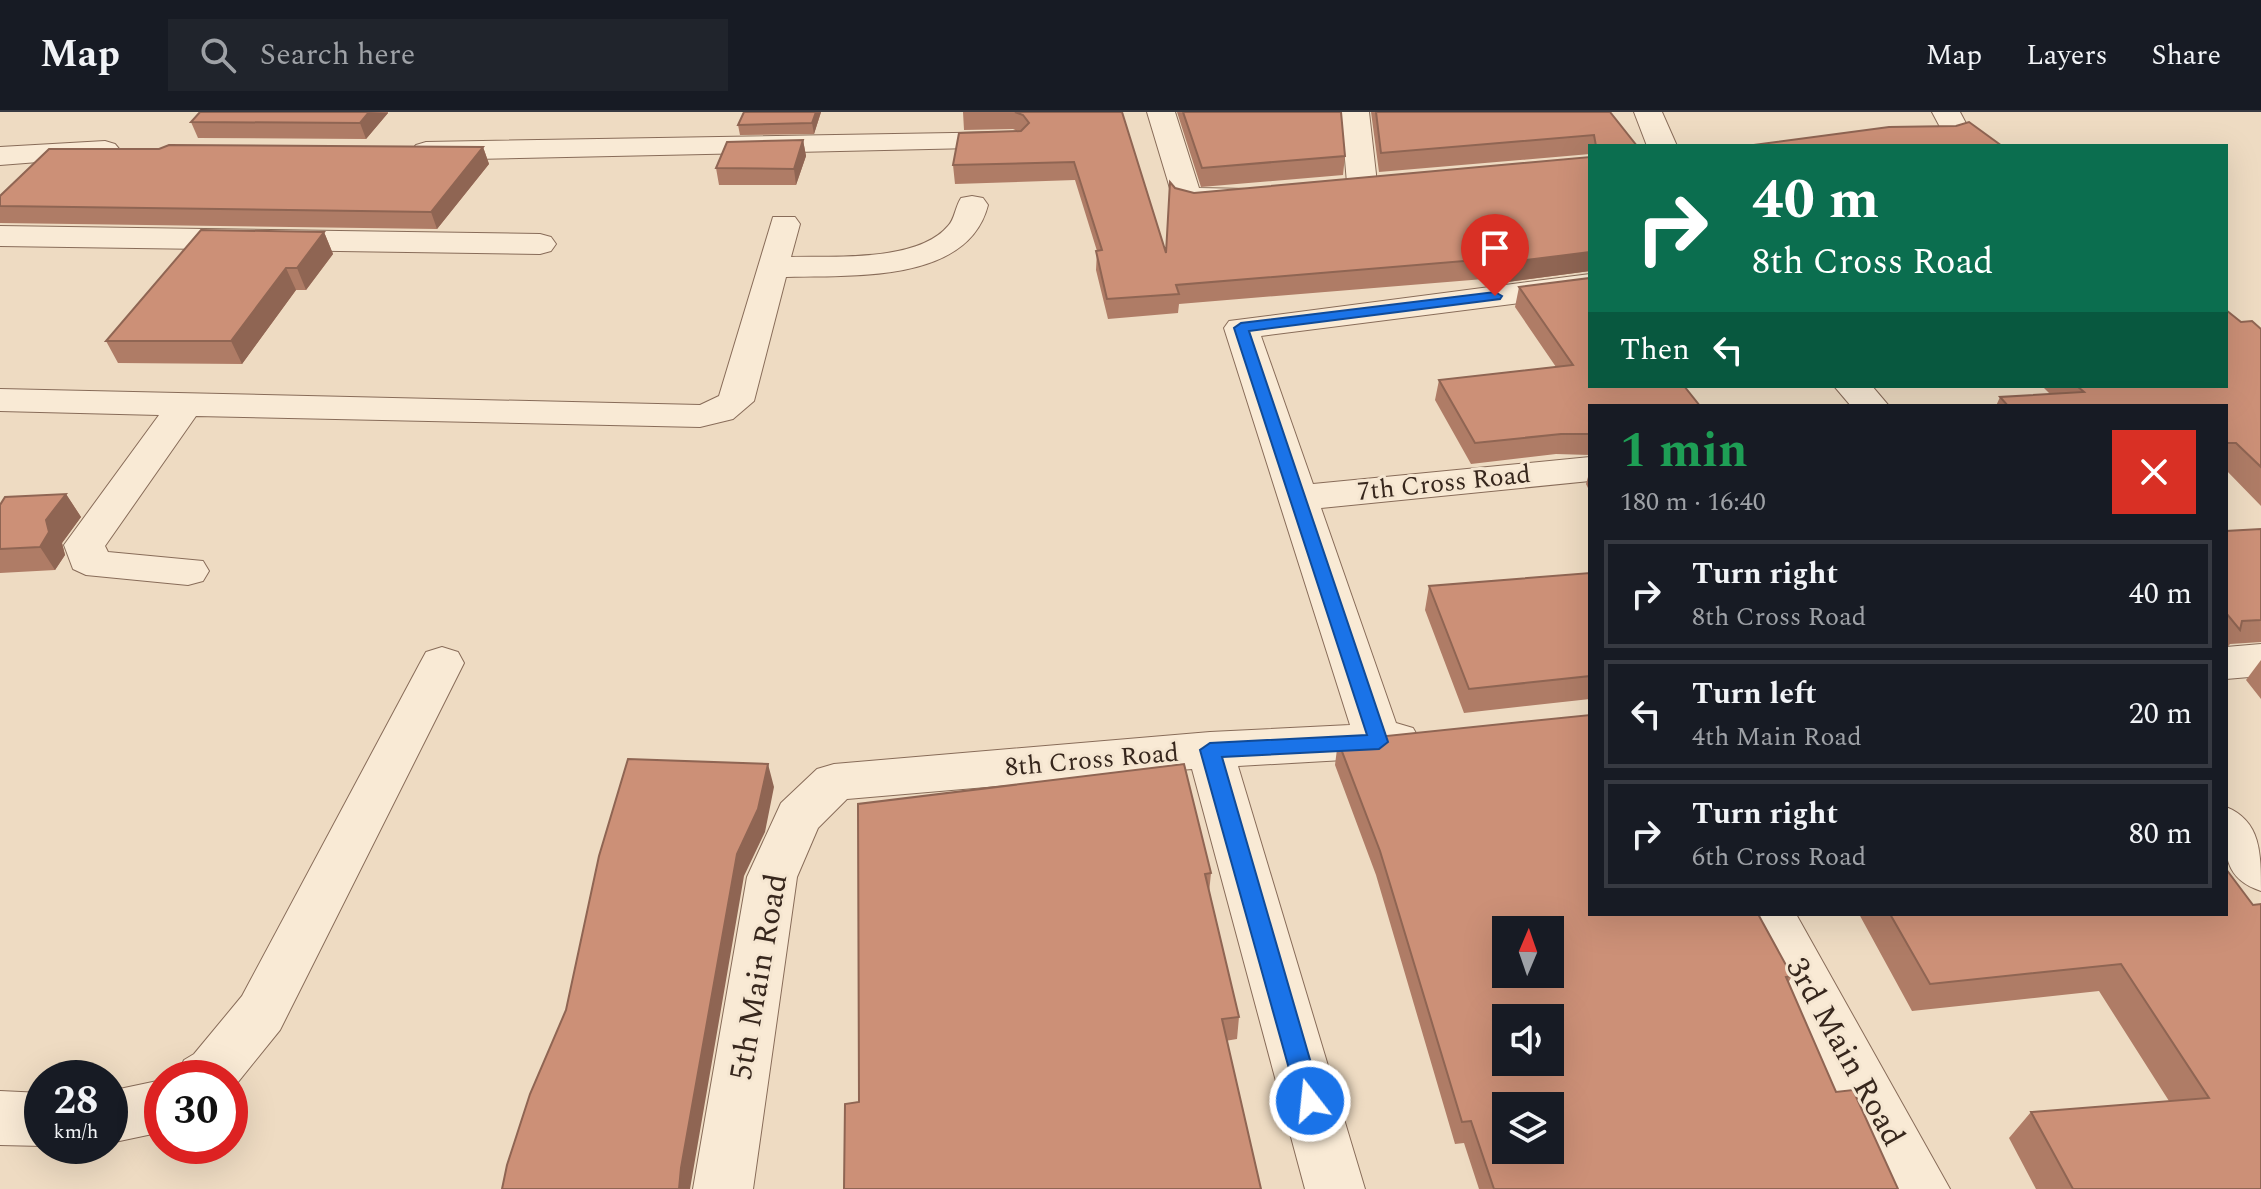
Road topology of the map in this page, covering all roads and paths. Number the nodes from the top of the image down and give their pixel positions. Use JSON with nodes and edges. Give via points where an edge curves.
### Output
{"nodes":[{"id":1,"x":1161,"y":112,"type":"edge"},
{"id":2,"x":1355,"y":112,"type":"edge"},
{"id":3,"x":1648,"y":112,"type":"edge"},
{"id":4,"x":1950,"y":118,"type":"edge"},
{"id":5,"x":1012,"y":141,"type":"edge"},
{"id":6,"x":1661,"y":144,"type":"edge"},
{"id":7,"x":1861,"y":144,"type":"edge"},
{"id":8,"x":136,"y":150,"type":"edge"},
{"id":9,"x":390,"y":151,"type":"edge"},
{"id":10,"x":0,"y":156,"type":"edge"},
{"id":11,"x":1392,"y":180,"type":"edge"},
{"id":12,"x":1362,"y":183,"type":"junction"},
{"id":13,"x":1331,"y":186,"type":"edge"},
{"id":14,"x":1270,"y":192,"type":"edge"},
{"id":15,"x":972,"y":205,"type":"dead end"},
{"id":16,"x":784,"y":224,"type":"dead end"},
{"id":17,"x":0,"y":236,"type":"edge"},
{"id":18,"x":540,"y":244,"type":"dead end"},
{"id":19,"x":772,"y":267,"type":"junction"},
{"id":20,"x":1588,"y":284,"type":"edge"},
{"id":21,"x":1854,"y":388,"type":"edge"},
{"id":22,"x":0,"y":400,"type":"edge"},
{"id":23,"x":1869,"y":404,"type":"edge"},
{"id":24,"x":185,"y":405,"type":"junction"},
{"id":25,"x":1588,"y":469,"type":"edge"},
{"id":26,"x":1297,"y":498,"type":"junction"},
{"id":27,"x":188,"y":571,"type":"dead end"},
{"id":28,"x":2261,"y":660,"type":"edge"},
{"id":29,"x":442,"y":663,"type":"dead end"},
{"id":30,"x":2228,"y":663,"type":"edge"},
{"id":31,"x":1439,"y":735,"type":"edge"},
{"id":32,"x":1379,"y":742,"type":"junction"},
{"id":33,"x":1210,"y":750,"type":"junction"},
{"id":34,"x":834,"y":782,"type":"joint"},
{"id":35,"x":2228,"y":829,"type":"edge"},
{"id":36,"x":2261,"y":871,"type":"edge"},
{"id":37,"x":1770,"y":916,"type":"edge"},
{"id":38,"x":224,"y":1060,"type":"edge"},
{"id":39,"x":0,"y":1118,"type":"edge"},
{"id":40,"x":24,"y":1119,"type":"edge"},
{"id":41,"x":723,"y":1189,"type":"edge"},
{"id":42,"x":1335,"y":1189,"type":"edge"},
{"id":43,"x":1920,"y":1189,"type":"edge"}],
"edges":[{"from":1,"to":14,"type":"street","via":[[1188,200]]},
{"from":2,"to":12,"type":"street"},
{"from":3,"to":6,"type":"street"},
{"from":4,"to":7,"type":"street","via":[[1952,132],[1937,138]]},
{"from":5,"to":9,"type":"street"},
{"from":8,"to":10,"type":"street"},
{"from":11,"to":12,"type":"street"},
{"from":12,"to":13,"type":"street"},
{"from":15,"to":19,"type":"street","via":[[964,229],[942,247],[918,256]]},
{"from":16,"to":19,"type":"street"},
{"from":17,"to":18,"type":"street"},
{"from":19,"to":24,"type":"street","via":[[736,401],[700,416]]},
{"from":20,"to":26,"type":"street","via":[[1241,328]]},
{"from":21,"to":23,"type":"street"},
{"from":22,"to":24,"type":"street"},
{"from":24,"to":27,"type":"street","via":[[84,545],[88,559],[101,565]]},
{"from":25,"to":26,"type":"street","name":"7th Cross Road"},
{"from":26,"to":32,"type":"street"},
{"from":28,"to":30,"type":"street"},
{"from":29,"to":38,"type":"street","via":[[261,1013]]},
{"from":31,"to":32,"type":"street","name":"8th Cross Road"},
{"from":32,"to":33,"type":"street","name":"8th Cross Road"},
{"from":33,"to":34,"type":"street","name":"8th Cross Road"},
{"from":33,"to":42,"type":"street"},
{"from":34,"to":41,"type":"street","name":"5th Main Road","via":[[798,817],[772,877]]},
{"from":35,"to":36,"type":"street"},
{"from":37,"to":43,"type":"street","name":"3rd Main Road"},
{"from":39,"to":40,"type":"street"}]}
